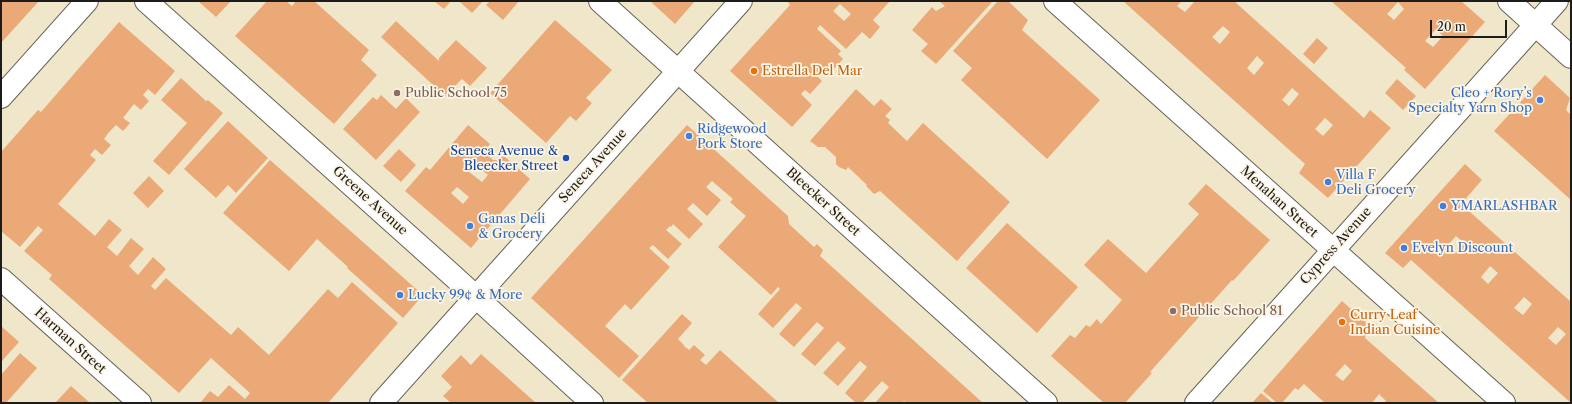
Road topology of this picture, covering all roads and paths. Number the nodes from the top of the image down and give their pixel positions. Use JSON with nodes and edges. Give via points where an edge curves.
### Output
{"nodes":[{"id":1,"x":87,"y":1,"type":"edge"},
{"id":2,"x":146,"y":1,"type":"edge"},
{"id":3,"x":600,"y":1,"type":"edge"},
{"id":4,"x":741,"y":1,"type":"edge"},
{"id":5,"x":1055,"y":1,"type":"edge"},
{"id":6,"x":1509,"y":1,"type":"edge"},
{"id":7,"x":1557,"y":1,"type":"edge"},
{"id":8,"x":1536,"y":25,"type":"junction"},
{"id":9,"x":1571,"y":57,"type":"edge"},
{"id":10,"x":678,"y":71,"type":"junction"},
{"id":11,"x":1,"y":97,"type":"edge"},
{"id":12,"x":1333,"y":250,"type":"junction"},
{"id":13,"x":1,"y":279,"type":"edge"},
{"id":14,"x":476,"y":297,"type":"junction"},
{"id":15,"x":140,"y":403,"type":"edge"},
{"id":16,"x":381,"y":403,"type":"edge"},
{"id":17,"x":592,"y":403,"type":"edge"},
{"id":18,"x":1046,"y":403,"type":"edge"},
{"id":19,"x":1196,"y":403,"type":"edge"},
{"id":20,"x":1504,"y":403,"type":"edge"}],
"edges":[{"from":1,"to":11,"type":"street"},
{"from":2,"to":14,"type":"street","name":"Greene Avenue"},
{"from":3,"to":10,"type":"street","name":"Bleecker Street"},
{"from":4,"to":10,"type":"street","name":"Seneca Avenue"},
{"from":5,"to":12,"type":"street","name":"Menahan Street"},
{"from":6,"to":8,"type":"street"},
{"from":7,"to":8,"type":"street","name":"Cypress Avenue"},
{"from":8,"to":9,"type":"street"},
{"from":8,"to":12,"type":"street","name":"Cypress Avenue"},
{"from":10,"to":14,"type":"street","name":"Seneca Avenue"},
{"from":10,"to":18,"type":"street","name":"Bleecker Street"},
{"from":12,"to":19,"type":"street","name":"Cypress Avenue"},
{"from":12,"to":20,"type":"street","name":"Menahan Street"},
{"from":13,"to":15,"type":"street","name":"Harman Street"},
{"from":14,"to":16,"type":"street","name":"Seneca Avenue"},
{"from":14,"to":17,"type":"street","name":"Greene Avenue"}]}
